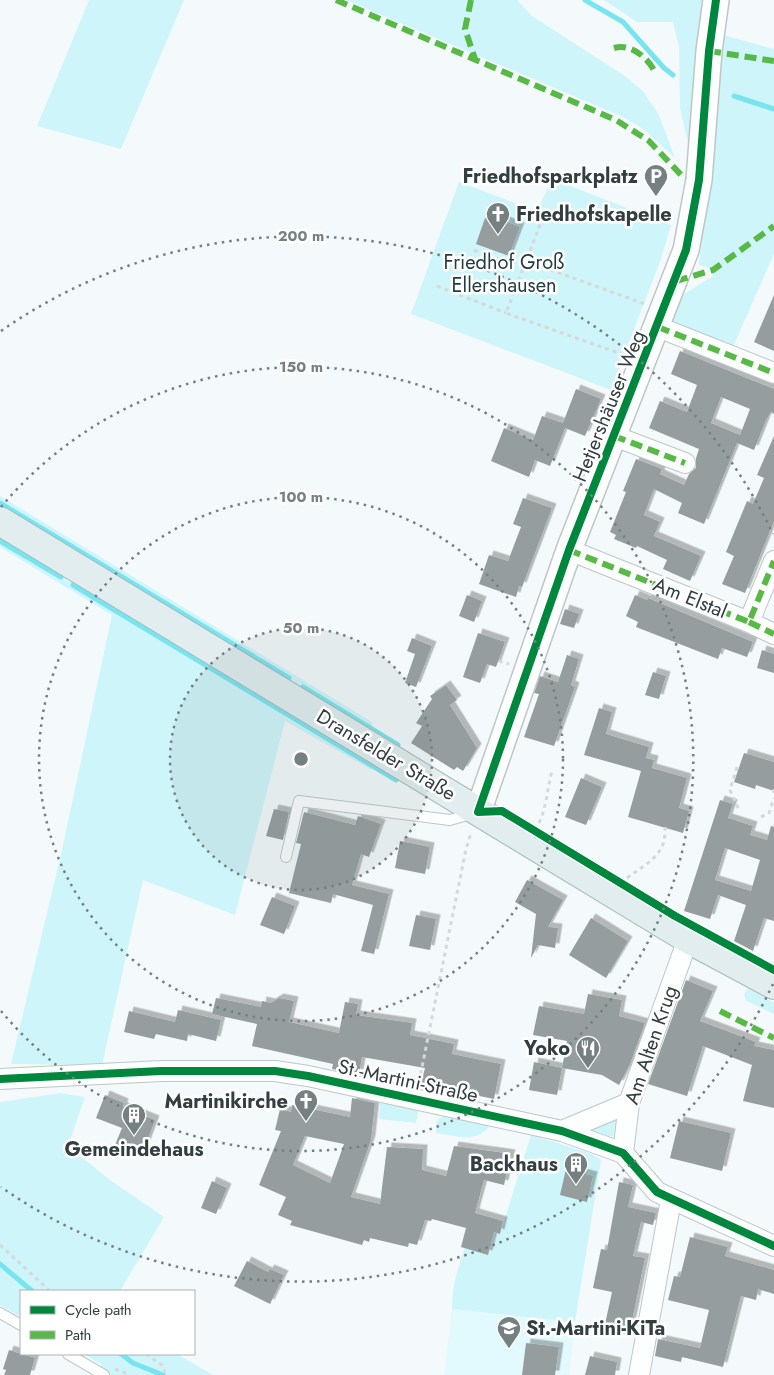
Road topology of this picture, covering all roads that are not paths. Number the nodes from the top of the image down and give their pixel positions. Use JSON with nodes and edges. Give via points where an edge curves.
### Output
{"nodes":[{"id":1,"x":716,"y":0,"type":"edge"},
{"id":2,"x":661,"y":318,"type":"junction"},
{"id":3,"x":774,"y":373,"type":"edge"},
{"id":4,"x":614,"y":436,"type":"junction"},
{"id":5,"x":685,"y":463,"type":"dead end"},
{"id":6,"x":0,"y":521,"type":"edge"},
{"id":7,"x":569,"y":550,"type":"junction"},
{"id":8,"x":774,"y":561,"type":"edge"},
{"id":9,"x":749,"y":622,"type":"junction"},
{"id":10,"x":774,"y":634,"type":"edge"},
{"id":11,"x":478,"y":812,"type":"junction"},
{"id":12,"x":286,"y":857,"type":"dead end"},
{"id":13,"x":688,"y":939,"type":"junction"},
{"id":14,"x":774,"y":984,"type":"edge"},
{"id":15,"x":0,"y":1079,"type":"edge"},
{"id":16,"x":629,"y":1103,"type":"junction"},
{"id":17,"x":562,"y":1131,"type":"junction"},
{"id":18,"x":623,"y":1153,"type":"junction"},
{"id":19,"x":670,"y":1200,"type":"junction"},
{"id":20,"x":774,"y":1246,"type":"edge"},
{"id":21,"x":0,"y":1312,"type":"edge"},
{"id":22,"x":20,"y":1324,"type":"edge"},
{"id":23,"x":70,"y":1355,"type":"edge"},
{"id":24,"x":104,"y":1375,"type":"edge"},
{"id":25,"x":639,"y":1375,"type":"edge"}],
"edges":[{"from":1,"to":2,"type":"street","name":"Hetjershäuser Weg","via":[[692,226]]},
{"from":2,"to":3,"type":"street"},
{"from":2,"to":4,"type":"street","name":"Hetjershäuser Weg"},
{"from":4,"to":5,"type":"street","name":"Hetjershäuser Weg"},
{"from":4,"to":7,"type":"street","name":"Hetjershäuser Weg"},
{"from":6,"to":11,"type":"main road","name":"Dransfelder Straße"},
{"from":7,"to":9,"type":"street","name":"Am Elstal"},
{"from":7,"to":11,"type":"street","name":"Hetjershäuser Weg"},
{"from":8,"to":9,"type":"street","name":"Am Elstal"},
{"from":9,"to":10,"type":"street"},
{"from":11,"to":12,"type":"lane","via":[[450,820],[299,801]]},
{"from":11,"to":13,"type":"main road","name":"Dransfelder Straße"},
{"from":13,"to":14,"type":"main road","name":"Dransfelder Straße"},
{"from":13,"to":16,"type":"street","name":"Am Alten Krug"},
{"from":15,"to":17,"type":"street","name":"St.-Martini-Straße","via":[[161,1071],[275,1071]]},
{"from":16,"to":17,"type":"street"},
{"from":16,"to":18,"type":"street","name":"Am Alten Krug"},
{"from":17,"to":18,"type":"street","name":"St.-Martini-Straße"},
{"from":18,"to":19,"type":"street","name":"St.-Martini-Straße","via":[[657,1192]]},
{"from":19,"to":20,"type":"street","name":"St.-Martini-Straße"},
{"from":19,"to":25,"type":"street"},
{"from":21,"to":22,"type":"lane"},
{"from":23,"to":24,"type":"lane"}]}
